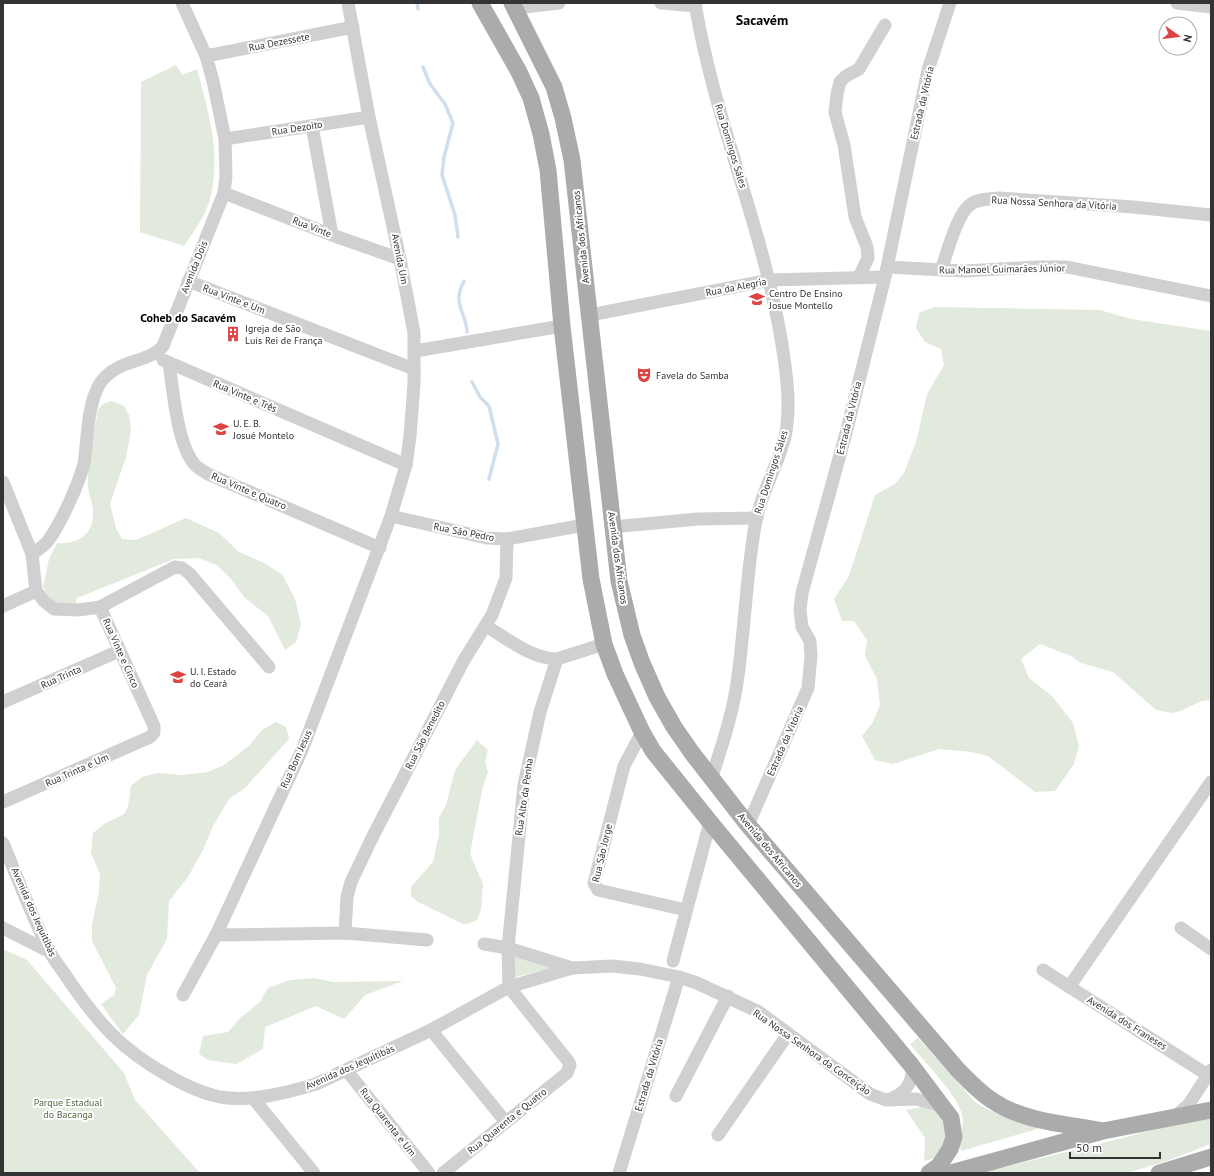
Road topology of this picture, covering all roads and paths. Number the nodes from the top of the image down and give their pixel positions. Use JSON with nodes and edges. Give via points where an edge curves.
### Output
{"nodes":[{"id":1,"x":182,"y":3,"type":"edge"},
{"id":2,"x":348,"y":3,"type":"edge"},
{"id":3,"x":480,"y":3,"type":"edge"},
{"id":4,"x":559,"y":3,"type":"edge"},
{"id":5,"x":661,"y":3,"type":"edge"},
{"id":6,"x":950,"y":3,"type":"edge"},
{"id":7,"x":1178,"y":3,"type":"edge"},
{"id":8,"x":696,"y":4,"type":"edge"},
{"id":9,"x":513,"y":6,"type":"edge"},
{"id":10,"x":1211,"y":7,"type":"edge"},
{"id":11,"x":885,"y":25,"type":"dead end"},
{"id":12,"x":353,"y":27,"type":"junction"},
{"id":13,"x":206,"y":56,"type":"junction"},
{"id":14,"x":369,"y":117,"type":"junction"},
{"id":15,"x":312,"y":126,"type":"junction"},
{"id":16,"x":225,"y":139,"type":"junction"},
{"id":17,"x":224,"y":193,"type":"junction"},
{"id":18,"x":1211,"y":215,"type":"edge"},
{"id":19,"x":332,"y":235,"type":"junction"},
{"id":20,"x":400,"y":259,"type":"junction"},
{"id":21,"x":941,"y":270,"type":"junction"},
{"id":22,"x":886,"y":272,"type":"junction"},
{"id":23,"x":859,"y":277,"type":"junction"},
{"id":24,"x":770,"y":280,"type":"junction"},
{"id":25,"x":188,"y":281,"type":"junction"},
{"id":26,"x":1211,"y":296,"type":"edge"},
{"id":27,"x":590,"y":316,"type":"junction"},
{"id":28,"x":562,"y":326,"type":"junction"},
{"id":29,"x":415,"y":352,"type":"junction"},
{"id":30,"x":151,"y":355,"type":"junction"},
{"id":31,"x":169,"y":363,"type":"junction"},
{"id":32,"x":414,"y":370,"type":"junction"},
{"id":33,"x":406,"y":465,"type":"junction"},
{"id":34,"x":3,"y":482,"type":"edge"},
{"id":35,"x":7,"y":505,"type":"edge"},
{"id":36,"x":391,"y":516,"type":"junction"},
{"id":37,"x":756,"y":518,"type":"junction"},
{"id":38,"x":584,"y":525,"type":"junction"},
{"id":39,"x":612,"y":527,"type":"junction"},
{"id":40,"x":508,"y":539,"type":"junction"},
{"id":41,"x":380,"y":548,"type":"junction"},
{"id":42,"x":32,"y":554,"type":"junction"},
{"id":43,"x":36,"y":591,"type":"junction"},
{"id":44,"x":3,"y":606,"type":"edge"},
{"id":45,"x":100,"y":607,"type":"junction"},
{"id":46,"x":486,"y":626,"type":"junction"},
{"id":47,"x":604,"y":644,"type":"junction"},
{"id":48,"x":119,"y":652,"type":"junction"},
{"id":49,"x":557,"y":659,"type":"junction"},
{"id":50,"x":269,"y":667,"type":"dead end"},
{"id":51,"x":3,"y":702,"type":"edge"},
{"id":52,"x":642,"y":732,"type":"junction"},
{"id":53,"x":150,"y":738,"type":"joint"},
{"id":54,"x":712,"y":780,"type":"junction"},
{"id":55,"x":1211,"y":782,"type":"edge"},
{"id":56,"x":691,"y":798,"type":"junction"},
{"id":57,"x":3,"y":802,"type":"edge"},
{"id":58,"x":710,"y":822,"type":"junction"},
{"id":59,"x":748,"y":825,"type":"junction"},
{"id":60,"x":3,"y":843,"type":"edge"},
{"id":61,"x":686,"y":910,"type":"junction"},
{"id":62,"x":3,"y":928,"type":"edge"},
{"id":63,"x":1181,"y":928,"type":"dead end"},
{"id":64,"x":345,"y":933,"type":"junction"},
{"id":65,"x":216,"y":935,"type":"junction"},
{"id":66,"x":427,"y":940,"type":"dead end"},
{"id":67,"x":484,"y":944,"type":"dead end"},
{"id":68,"x":508,"y":948,"type":"junction"},
{"id":69,"x":1211,"y":949,"type":"edge"},
{"id":70,"x":50,"y":952,"type":"junction"},
{"id":71,"x":673,"y":961,"type":"dead end"},
{"id":72,"x":572,"y":968,"type":"junction"},
{"id":73,"x":1043,"y":970,"type":"dead end"},
{"id":74,"x":679,"y":977,"type":"junction"},
{"id":75,"x":510,"y":987,"type":"junction"},
{"id":76,"x":1069,"y":987,"type":"junction"},
{"id":77,"x":183,"y":995,"type":"dead end"},
{"id":78,"x":728,"y":996,"type":"junction"},
{"id":79,"x":431,"y":1030,"type":"junction"},
{"id":80,"x":788,"y":1034,"type":"junction"},
{"id":81,"x":912,"y":1066,"type":"junction"},
{"id":82,"x":347,"y":1070,"type":"junction"},
{"id":83,"x":1210,"y":1074,"type":"edge"},
{"id":84,"x":676,"y":1096,"type":"dead end"},
{"id":85,"x":253,"y":1098,"type":"junction"},
{"id":86,"x":886,"y":1100,"type":"junction"},
{"id":87,"x":943,"y":1106,"type":"junction"},
{"id":88,"x":1211,"y":1110,"type":"edge"},
{"id":89,"x":1176,"y":1116,"type":"junction"},
{"id":90,"x":505,"y":1121,"type":"junction"},
{"id":91,"x":1103,"y":1131,"type":"junction"},
{"id":92,"x":718,"y":1135,"type":"dead end"},
{"id":93,"x":1211,"y":1157,"type":"edge"},
{"id":94,"x":314,"y":1173,"type":"edge"},
{"id":95,"x":429,"y":1173,"type":"edge"},
{"id":96,"x":443,"y":1173,"type":"edge"},
{"id":97,"x":619,"y":1173,"type":"edge"},
{"id":98,"x":929,"y":1173,"type":"edge"},
{"id":99,"x":951,"y":1173,"type":"edge"},
{"id":100,"x":1159,"y":1173,"type":"edge"}],
"edges":[{"from":1,"to":13,"type":"street","name":"Avenida Dois"},
{"from":2,"to":12,"type":"street","name":"Avenida Um"},
{"from":3,"to":28,"type":"main road","via":[[519,72],[541,134],[548,170]]},
{"from":4,"to":9,"type":"street"},
{"from":5,"to":8,"type":"street"},
{"from":6,"to":22,"type":"street","name":"Estrada da Vitória","via":[[928,70]]},
{"from":7,"to":10,"type":"street"},
{"from":8,"to":24,"type":"street","name":"Rua Domingos Sáles","via":[[720,114]]},
{"from":9,"to":27,"type":"main road","name":"Avenida dos Africanos","via":[[554,87],[563,118],[572,160]]},
{"from":11,"to":23,"type":"street","via":[[858,69],[840,82],[835,112],[844,146],[854,217],[867,247],[868,258]]},
{"from":12,"to":13,"type":"street","name":"Rua Dezessete"},
{"from":12,"to":14,"type":"street","name":"Avenida Um"},
{"from":13,"to":16,"type":"street","name":"Avenida Dois"},
{"from":14,"to":15,"type":"street","name":"Rua Dezoito"},
{"from":14,"to":20,"type":"street","name":"Avenida Um"},
{"from":15,"to":16,"type":"street","name":"Rua Dezoito"},
{"from":15,"to":19,"type":"street"},
{"from":16,"to":17,"type":"street","name":"Avenida Dois"},
{"from":17,"to":19,"type":"street","name":"Rua Vinte"},
{"from":17,"to":25,"type":"street","name":"Avenida Dois"},
{"from":18,"to":21,"type":"street","name":"Rua Nossa Senhora da Vitória","via":[[999,198],[983,200],[971,203],[964,211]]},
{"from":19,"to":20,"type":"street","name":"Rua Vinte"},
{"from":20,"to":29,"type":"street","name":"Avenida Um","via":[[412,320]]},
{"from":21,"to":22,"type":"street","name":"Rua Manoel Guimarães Júnior"},
{"from":21,"to":26,"type":"street","name":"Rua Manoel Guimarães Júnior","via":[[1067,267]]},
{"from":22,"to":23,"type":"street","name":"Rua da Alegria"},
{"from":22,"to":59,"type":"street","name":"Estrada da Vitória","via":[[846,433],[802,593],[802,627],[810,641],[811,656],[808,688]]},
{"from":23,"to":24,"type":"street","name":"Rua da Alegria"},
{"from":24,"to":27,"type":"street","name":"Rua da Alegria"},
{"from":24,"to":37,"type":"street","name":"Rua Domingos Sáles","via":[[785,365],[788,410],[785,436]]},
{"from":25,"to":30,"type":"street","name":"Avenida Dois","via":[[165,342]]},
{"from":25,"to":32,"type":"street","name":"Rua Vinte e Um"},
{"from":27,"to":39,"type":"main road","name":"Avenida dos Africanos"},
{"from":28,"to":29,"type":"street"},
{"from":28,"to":38,"type":"main road"},
{"from":29,"to":32,"type":"street","name":"Avenida Um"},
{"from":30,"to":31,"type":"street","name":"Rua Vinte e Três"},
{"from":30,"to":42,"type":"street","name":"Avenida Dois","via":[[120,366],[100,384],[94,398],[78,482],[49,540]]},
{"from":31,"to":33,"type":"street","name":"Rua Vinte e Três"},
{"from":31,"to":41,"type":"street","name":"Rua Vinte e Quatro","via":[[182,436],[195,465],[208,474]]},
{"from":32,"to":33,"type":"street","name":"Avenida Um"},
{"from":33,"to":36,"type":"street","name":"Avenida Um"},
{"from":34,"to":35,"type":"street"},
{"from":35,"to":42,"type":"street"},
{"from":36,"to":40,"type":"street","name":"Rua São Pedro","via":[[487,538]]},
{"from":36,"to":41,"type":"street","name":"Rua Bom Jesus"},
{"from":37,"to":39,"type":"street","via":[[698,519]]},
{"from":37,"to":54,"type":"street","name":"Rua Domingos Sáles","via":[[737,683],[729,725]]},
{"from":38,"to":40,"type":"street","name":"Rua São Pedro"},
{"from":38,"to":47,"type":"main road","via":[[591,579]]},
{"from":39,"to":54,"type":"main road","name":"Avenida dos Africanos","via":[[625,609],[642,663],[674,727]]},
{"from":40,"to":46,"type":"street","name":"Rua São Benedito","via":[[506,578]]},
{"from":41,"to":65,"type":"street","name":"Rua Bom Jesus","via":[[302,750]]},
{"from":42,"to":43,"type":"street"},
{"from":43,"to":44,"type":"street"},
{"from":43,"to":45,"type":"street","name":"Rua Vinte e Cinco","via":[[44,602],[54,608],[78,610]]},
{"from":45,"to":48,"type":"street","name":"Rua Vinte e Cinco"},
{"from":45,"to":50,"type":"street","via":[[175,567],[182,568]]},
{"from":46,"to":49,"type":"street","via":[[535,655]]},
{"from":46,"to":64,"type":"street","name":"Rua São Benedito","via":[[464,660],[351,882],[347,897]]},
{"from":47,"to":49,"type":"street"},
{"from":47,"to":52,"type":"main road"},
{"from":48,"to":51,"type":"street","name":"Rua Trinta"},
{"from":48,"to":53,"type":"street","name":"Rua Vinte e Cinco","via":[[154,726],[154,734]]},
{"from":49,"to":68,"type":"street","name":"Rua Alto da Penha","via":[[540,712],[524,785]]},
{"from":52,"to":56,"type":"main road"},
{"from":52,"to":61,"type":"street","name":"Rua São Jorge","via":[[624,766],[594,883],[598,890]]},
{"from":53,"to":57,"type":"street","name":"Rua Trinta e Um"},
{"from":54,"to":56,"type":"main road"},
{"from":54,"to":59,"type":"main road","name":"Avenida dos Africanos"},
{"from":55,"to":76,"type":"street"},
{"from":56,"to":58,"type":"main road"},
{"from":58,"to":61,"type":"street"},
{"from":58,"to":81,"type":"main road"},
{"from":59,"to":91,"type":"main road","name":"Avenida dos Africanos","via":[[977,1089],[994,1102],[1031,1117]]},
{"from":60,"to":70,"type":"street","name":"Avenida dos Jequitibás"},
{"from":61,"to":71,"type":"street"},
{"from":62,"to":70,"type":"street"},
{"from":63,"to":69,"type":"street"},
{"from":64,"to":65,"type":"street"},
{"from":64,"to":66,"type":"street"},
{"from":65,"to":77,"type":"street","name":"Rua Bom Jesus"},
{"from":67,"to":68,"type":"street","name":"Rua Nossa Senhora da Conceição"},
{"from":68,"to":72,"type":"street","name":"Rua Nossa Senhora da Conceição"},
{"from":68,"to":75,"type":"street","name":"Rua Alto da Penha"},
{"from":70,"to":85,"type":"street","name":"Avenida dos Jequitibás","via":[[103,1025],[126,1049],[144,1062],[179,1082],[208,1094]]},
{"from":72,"to":74,"type":"street","name":"Rua Nossa Senhora da Conceição","via":[[612,966]]},
{"from":72,"to":75,"type":"street","name":"Avenida dos Jequitibás"},
{"from":73,"to":76,"type":"street","name":"Avenida dos Franeses"},
{"from":74,"to":78,"type":"street","name":"Rua Nossa Senhora da Conceição"},
{"from":74,"to":97,"type":"street","name":"Estrada da Vitória"},
{"from":75,"to":79,"type":"street","name":"Avenida dos Jequitibás"},
{"from":75,"to":90,"type":"street","name":"Rua Quarenta e Quatro","via":[[568,1061],[569,1069]]},
{"from":76,"to":83,"type":"street","name":"Avenida dos Franeses"},
{"from":78,"to":80,"type":"street","name":"Rua Nossa Senhora da Conceição","via":[[759,1012]]},
{"from":78,"to":84,"type":"street"},
{"from":79,"to":82,"type":"street","name":"Avenida dos Jequitibás"},
{"from":79,"to":90,"type":"street"},
{"from":80,"to":86,"type":"street","name":"Rua Nossa Senhora da Conceição","via":[[864,1091]]},
{"from":80,"to":92,"type":"street"},
{"from":81,"to":86,"type":"street","via":[[912,1077],[906,1090]]},
{"from":81,"to":87,"type":"main road"},
{"from":82,"to":85,"type":"street","name":"Avenida dos Jequitibás","via":[[299,1089]]},
{"from":82,"to":95,"type":"street","name":"Rua Quarenta e Um"},
{"from":83,"to":89,"type":"street","via":[[1189,1104]]},
{"from":85,"to":94,"type":"street"},
{"from":86,"to":87,"type":"street","name":"Rua Nossa Senhora da Conceição","via":[[916,1099]]},
{"from":87,"to":98,"type":"main road","via":[[953,1124],[954,1137],[948,1154],[939,1166]]},
{"from":88,"to":89,"type":"main road"},
{"from":89,"to":91,"type":"main road"},
{"from":90,"to":96,"type":"street","name":"Rua Quarenta e Quatro"},
{"from":91,"to":99,"type":"main road"},
{"from":93,"to":100,"type":"main road"}]}
